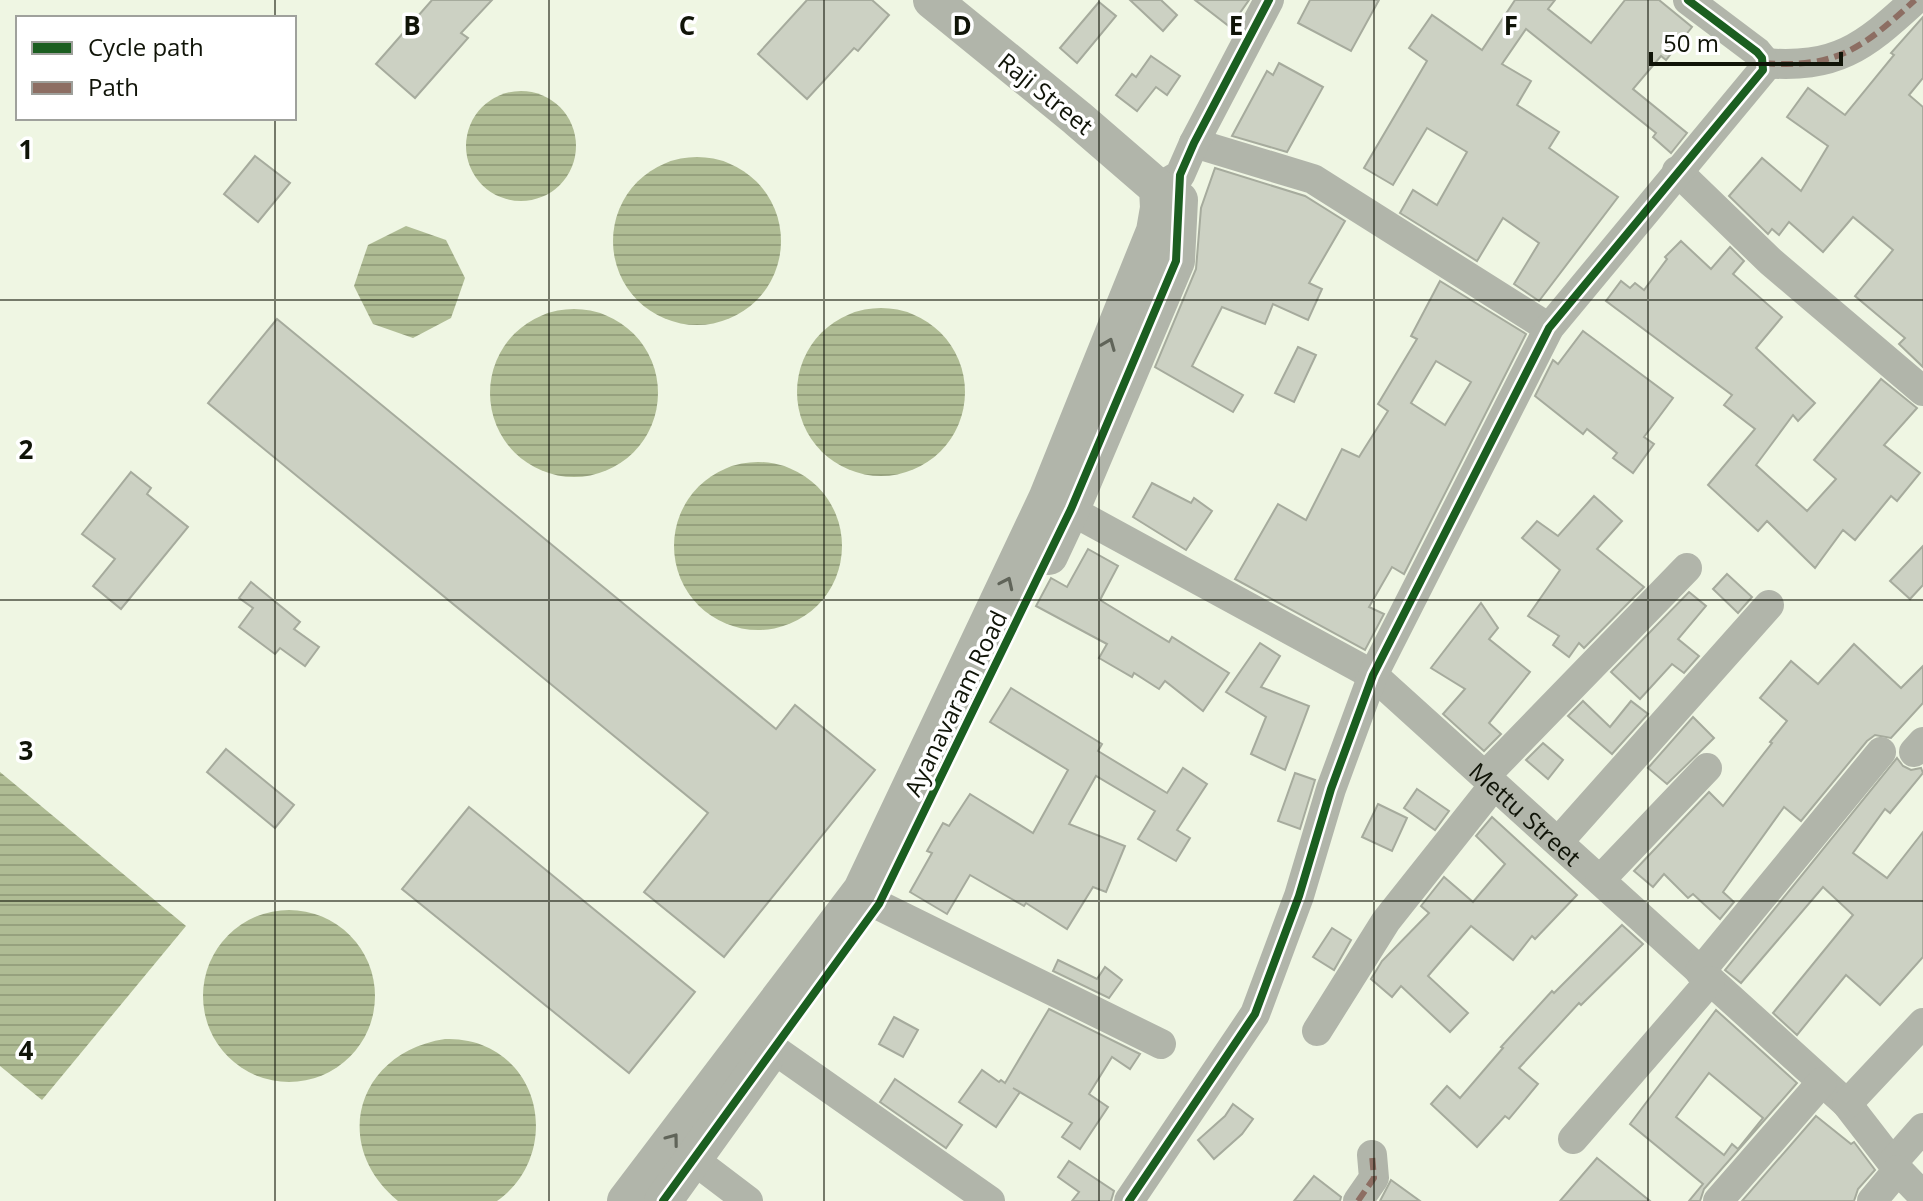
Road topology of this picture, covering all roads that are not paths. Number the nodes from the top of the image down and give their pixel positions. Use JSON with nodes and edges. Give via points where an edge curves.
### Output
{"nodes":[{"id":1,"x":932,"y":0,"type":"edge"},
{"id":2,"x":975,"y":0,"type":"edge"},
{"id":3,"x":1269,"y":0,"type":"edge"},
{"id":4,"x":1688,"y":0,"type":"edge"},
{"id":5,"x":1915,"y":0,"type":"edge"},
{"id":6,"x":1763,"y":63,"type":"junction"},
{"id":7,"x":1177,"y":169,"type":"junction"},
{"id":8,"x":1677,"y":171,"type":"junction"},
{"id":9,"x":1549,"y":328,"type":"junction"},
{"id":10,"x":1923,"y":391,"type":"edge"},
{"id":11,"x":1059,"y":503,"type":"junction"},
{"id":12,"x":1687,"y":568,"type":"dead end"},
{"id":13,"x":1769,"y":605,"type":"dead end"},
{"id":14,"x":1373,"y":675,"type":"junction"},
{"id":15,"x":1881,"y":752,"type":"dead end"},
{"id":16,"x":1707,"y":768,"type":"dead end"},
{"id":17,"x":1490,"y":781,"type":"junction"},
{"id":18,"x":1559,"y":841,"type":"junction"},
{"id":19,"x":1600,"y":880,"type":"junction"},
{"id":20,"x":869,"y":900,"type":"junction"},
{"id":21,"x":1705,"y":976,"type":"junction"},
{"id":22,"x":1923,"y":1023,"type":"edge"},
{"id":23,"x":1317,"y":1031,"type":"dead end"},
{"id":24,"x":1161,"y":1044,"type":"dead end"},
{"id":25,"x":772,"y":1048,"type":"junction"},
{"id":26,"x":1822,"y":1082,"type":"junction"},
{"id":27,"x":1847,"y":1104,"type":"junction"},
{"id":28,"x":1923,"y":1128,"type":"edge"},
{"id":29,"x":1573,"y":1139,"type":"dead end"},
{"id":30,"x":1372,"y":1155,"type":"dead end"},
{"id":31,"x":694,"y":1160,"type":"junction"},
{"id":32,"x":1896,"y":1166,"type":"junction"},
{"id":33,"x":1923,"y":1196,"type":"edge"},
{"id":34,"x":626,"y":1201,"type":"edge"},
{"id":35,"x":663,"y":1201,"type":"edge"},
{"id":36,"x":748,"y":1201,"type":"edge"},
{"id":37,"x":990,"y":1201,"type":"edge"},
{"id":38,"x":1129,"y":1201,"type":"edge"},
{"id":39,"x":1358,"y":1201,"type":"edge"},
{"id":40,"x":1718,"y":1201,"type":"edge"},
{"id":41,"x":1872,"y":1201,"type":"edge"}],
"edges":[{"from":1,"to":7,"type":"street","name":"Raji Street","via":[[1077,118]]},
{"from":2,"to":7,"type":"street","name":"Raji Street"},
{"from":3,"to":7,"type":"street"},
{"from":4,"to":6,"type":"street","via":[[1757,52]]},
{"from":5,"to":6,"type":"street","via":[[1867,40],[1832,59]]},
{"from":6,"to":8,"type":"street","via":[[1763,70]]},
{"from":7,"to":9,"type":"street","via":[[1313,179]]},
{"from":7,"to":11,"type":"street","name":"Ayanavaram Road","via":[[1176,261]]},
{"from":8,"to":9,"type":"street"},
{"from":8,"to":10,"type":"street","via":[[1770,261]]},
{"from":9,"to":14,"type":"street"},
{"from":11,"to":14,"type":"street","name":"Mettu Street"},
{"from":11,"to":20,"type":"street","name":"Ayanavaram Road"},
{"from":12,"to":17,"type":"street"},
{"from":13,"to":18,"type":"street"},
{"from":14,"to":17,"type":"street","name":"Mettu Street"},
{"from":14,"to":38,"type":"street","via":[[1255,1014]]},
{"from":15,"to":21,"type":"street"},
{"from":16,"to":19,"type":"street"},
{"from":17,"to":18,"type":"street","name":"Mettu Street"},
{"from":17,"to":23,"type":"street","via":[[1386,921]]},
{"from":18,"to":19,"type":"street","name":"Mettu Street"},
{"from":19,"to":21,"type":"street","name":"Mettu Street"},
{"from":20,"to":24,"type":"street"},
{"from":20,"to":25,"type":"street","name":"Ayanavaram Road"},
{"from":34,"to":20,"type":"street","name":"Ayanavaram Road","one_way":true},
{"from":21,"to":26,"type":"street","name":"Mettu Street"},
{"from":21,"to":29,"type":"street"},
{"from":22,"to":27,"type":"street"},
{"from":25,"to":31,"type":"street","name":"Ayanavaram Road"},
{"from":25,"to":37,"type":"street"},
{"from":26,"to":27,"type":"street","name":"Mettu Street"},
{"from":26,"to":40,"type":"street"},
{"from":27,"to":32,"type":"street","name":"Mettu Street"},
{"from":28,"to":32,"type":"street"},
{"from":30,"to":39,"type":"street","via":[[1374,1178]]},
{"from":31,"to":35,"type":"street","name":"Ayanavaram Road"},
{"from":31,"to":36,"type":"street"},
{"from":32,"to":33,"type":"street","name":"Mettu Street"},
{"from":32,"to":41,"type":"street"}]}
